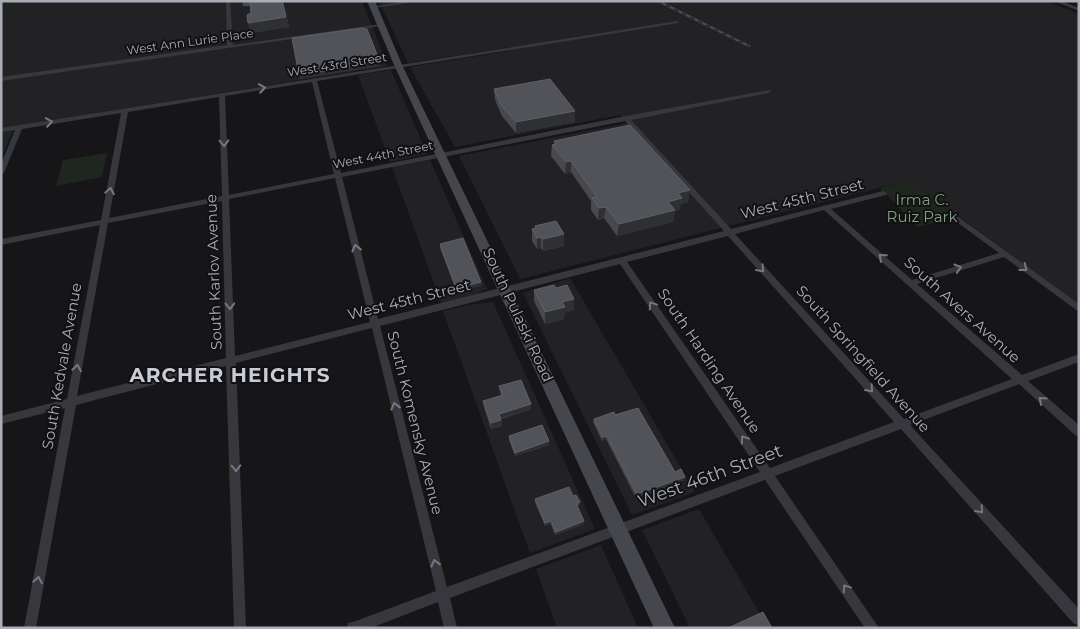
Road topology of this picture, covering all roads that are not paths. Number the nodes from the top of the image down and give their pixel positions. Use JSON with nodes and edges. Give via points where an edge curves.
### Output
{"nodes":[{"id":1,"x":228,"y":1,"type":"edge"},
{"id":2,"x":419,"y":1,"type":"edge"},
{"id":3,"x":1056,"y":1,"type":"edge"},
{"id":4,"x":372,"y":4,"type":"edge"},
{"id":5,"x":1079,"y":10,"type":"edge"},
{"id":6,"x":677,"y":22,"type":"dead end"},
{"id":7,"x":381,"y":25,"type":"junction"},
{"id":8,"x":230,"y":46,"type":"junction"},
{"id":9,"x":399,"y":67,"type":"junction"},
{"id":10,"x":1,"y":79,"type":"edge"},
{"id":11,"x":314,"y":80,"type":"junction"},
{"id":12,"x":768,"y":90,"type":"dead end"},
{"id":13,"x":222,"y":95,"type":"junction"},
{"id":14,"x":125,"y":110,"type":"junction"},
{"id":15,"x":626,"y":118,"type":"junction"},
{"id":16,"x":19,"y":127,"type":"junction"},
{"id":17,"x":1,"y":130,"type":"edge"},
{"id":18,"x":442,"y":155,"type":"junction"},
{"id":19,"x":1,"y":173,"type":"edge"},
{"id":20,"x":338,"y":175,"type":"junction"},
{"id":21,"x":883,"y":193,"type":"dead end"},
{"id":22,"x":227,"y":197,"type":"junction"},
{"id":23,"x":826,"y":208,"type":"junction"},
{"id":24,"x":957,"y":218,"type":"dead end"},
{"id":25,"x":104,"y":221,"type":"junction"},
{"id":26,"x":728,"y":233,"type":"junction"},
{"id":27,"x":1,"y":242,"type":"edge"},
{"id":28,"x":1005,"y":254,"type":"junction"},
{"id":29,"x":622,"y":261,"type":"junction"},
{"id":30,"x":911,"y":283,"type":"junction"},
{"id":31,"x":506,"y":290,"type":"junction"},
{"id":32,"x":1079,"y":309,"type":"edge"},
{"id":33,"x":375,"y":324,"type":"junction"},
{"id":34,"x":1079,"y":358,"type":"edge"},
{"id":35,"x":232,"y":361,"type":"junction"},
{"id":36,"x":1020,"y":380,"type":"junction"},
{"id":37,"x":71,"y":403,"type":"junction"},
{"id":38,"x":1,"y":420,"type":"edge"},
{"id":39,"x":902,"y":424,"type":"junction"},
{"id":40,"x":1079,"y":432,"type":"edge"},
{"id":41,"x":768,"y":474,"type":"junction"},
{"id":42,"x":618,"y":529,"type":"junction"},
{"id":43,"x":442,"y":594,"type":"junction"},
{"id":44,"x":1079,"y":619,"type":"edge"},
{"id":45,"x":30,"y":628,"type":"edge"},
{"id":46,"x":240,"y":628,"type":"edge"},
{"id":47,"x":353,"y":628,"type":"edge"},
{"id":48,"x":451,"y":628,"type":"edge"},
{"id":49,"x":665,"y":628,"type":"edge"},
{"id":50,"x":873,"y":628,"type":"edge"}],
"edges":[{"from":1,"to":8,"type":"street"},
{"from":2,"to":4,"type":"street"},
{"from":3,"to":5,"type":"street"},
{"from":4,"to":7,"type":"main road","name":"South Pulaski Road"},
{"from":6,"to":9,"type":"street","name":"West 43rd Street"},
{"from":7,"to":8,"type":"street","name":"West Ann Lurie Place"},
{"from":7,"to":9,"type":"main road","name":"South Pulaski Road"},
{"from":8,"to":10,"type":"street","name":"West Ann Lurie Place"},
{"from":9,"to":11,"type":"street","name":"West 43rd Street"},
{"from":9,"to":18,"type":"main road","name":"South Pulaski Road"},
{"from":13,"to":11,"type":"street","name":"West 43rd Street","one_way":true},
{"from":11,"to":20,"type":"street","name":"South Komensky Avenue"},
{"from":12,"to":15,"type":"street","name":"West 44th Street"},
{"from":13,"to":14,"type":"street","name":"West 43rd Street"},
{"from":13,"to":22,"type":"street","name":"South Karlov Avenue","one_way":true},
{"from":16,"to":14,"type":"street","name":"West 43rd Street","one_way":true},
{"from":25,"to":14,"type":"street","name":"South Kedvale Avenue","one_way":true},
{"from":15,"to":18,"type":"street","name":"West 44th Street"},
{"from":15,"to":26,"type":"street","name":"South Springfield Avenue"},
{"from":16,"to":17,"type":"street","name":"West 43rd Street"},
{"from":16,"to":19,"type":"street"},
{"from":18,"to":20,"type":"street","name":"West 44th Street"},
{"from":18,"to":31,"type":"main road","name":"South Pulaski Road"},
{"from":20,"to":22,"type":"street","name":"West 44th Street"},
{"from":33,"to":20,"type":"street","name":"South Komensky Avenue","one_way":true},
{"from":21,"to":23,"type":"street","name":"West 45th Street"},
{"from":22,"to":25,"type":"street","name":"West 44th Street"},
{"from":22,"to":35,"type":"street","name":"South Karlov Avenue","one_way":true},
{"from":23,"to":26,"type":"street","name":"West 45th Street"},
{"from":30,"to":23,"type":"street","name":"South Avers Avenue","one_way":true},
{"from":24,"to":28,"type":"street"},
{"from":25,"to":27,"type":"street","name":"West 44th Street"},
{"from":37,"to":25,"type":"street","name":"South Kedvale Avenue","one_way":true},
{"from":26,"to":29,"type":"street","name":"West 45th Street"},
{"from":26,"to":39,"type":"street","name":"South Springfield Avenue","one_way":true},
{"from":30,"to":28,"type":"street","one_way":true},
{"from":28,"to":32,"type":"street","one_way":true},
{"from":29,"to":31,"type":"street","name":"West 45th Street"},
{"from":41,"to":29,"type":"street","name":"South Harding Avenue","one_way":true},
{"from":30,"to":36,"type":"street","name":"South Avers Avenue"},
{"from":31,"to":33,"type":"street","name":"West 45th Street"},
{"from":31,"to":42,"type":"main road","name":"South Pulaski Road"},
{"from":33,"to":35,"type":"street","name":"West 45th Street"},
{"from":43,"to":33,"type":"street","name":"South Komensky Avenue","one_way":true},
{"from":34,"to":36,"type":"street","name":"West 46th Street"},
{"from":35,"to":37,"type":"street","name":"West 45th Street"},
{"from":35,"to":46,"type":"street","name":"South Karlov Avenue","one_way":true},
{"from":36,"to":39,"type":"street","name":"West 46th Street"},
{"from":40,"to":36,"type":"street","name":"South Avers Avenue","one_way":true},
{"from":37,"to":38,"type":"street","name":"West 45th Street"},
{"from":45,"to":37,"type":"street","name":"South Kedvale Avenue","one_way":true},
{"from":39,"to":41,"type":"street","name":"West 46th Street"},
{"from":39,"to":44,"type":"street","name":"South Springfield Avenue","one_way":true},
{"from":41,"to":42,"type":"street","name":"West 46th Street"},
{"from":50,"to":41,"type":"street","name":"South Harding Avenue","one_way":true},
{"from":42,"to":43,"type":"street","name":"West 46th Street"},
{"from":42,"to":49,"type":"main road","name":"South Pulaski Road"},
{"from":43,"to":47,"type":"street","name":"West 46th Street"},
{"from":43,"to":48,"type":"street","name":"South Komensky Avenue"}]}
